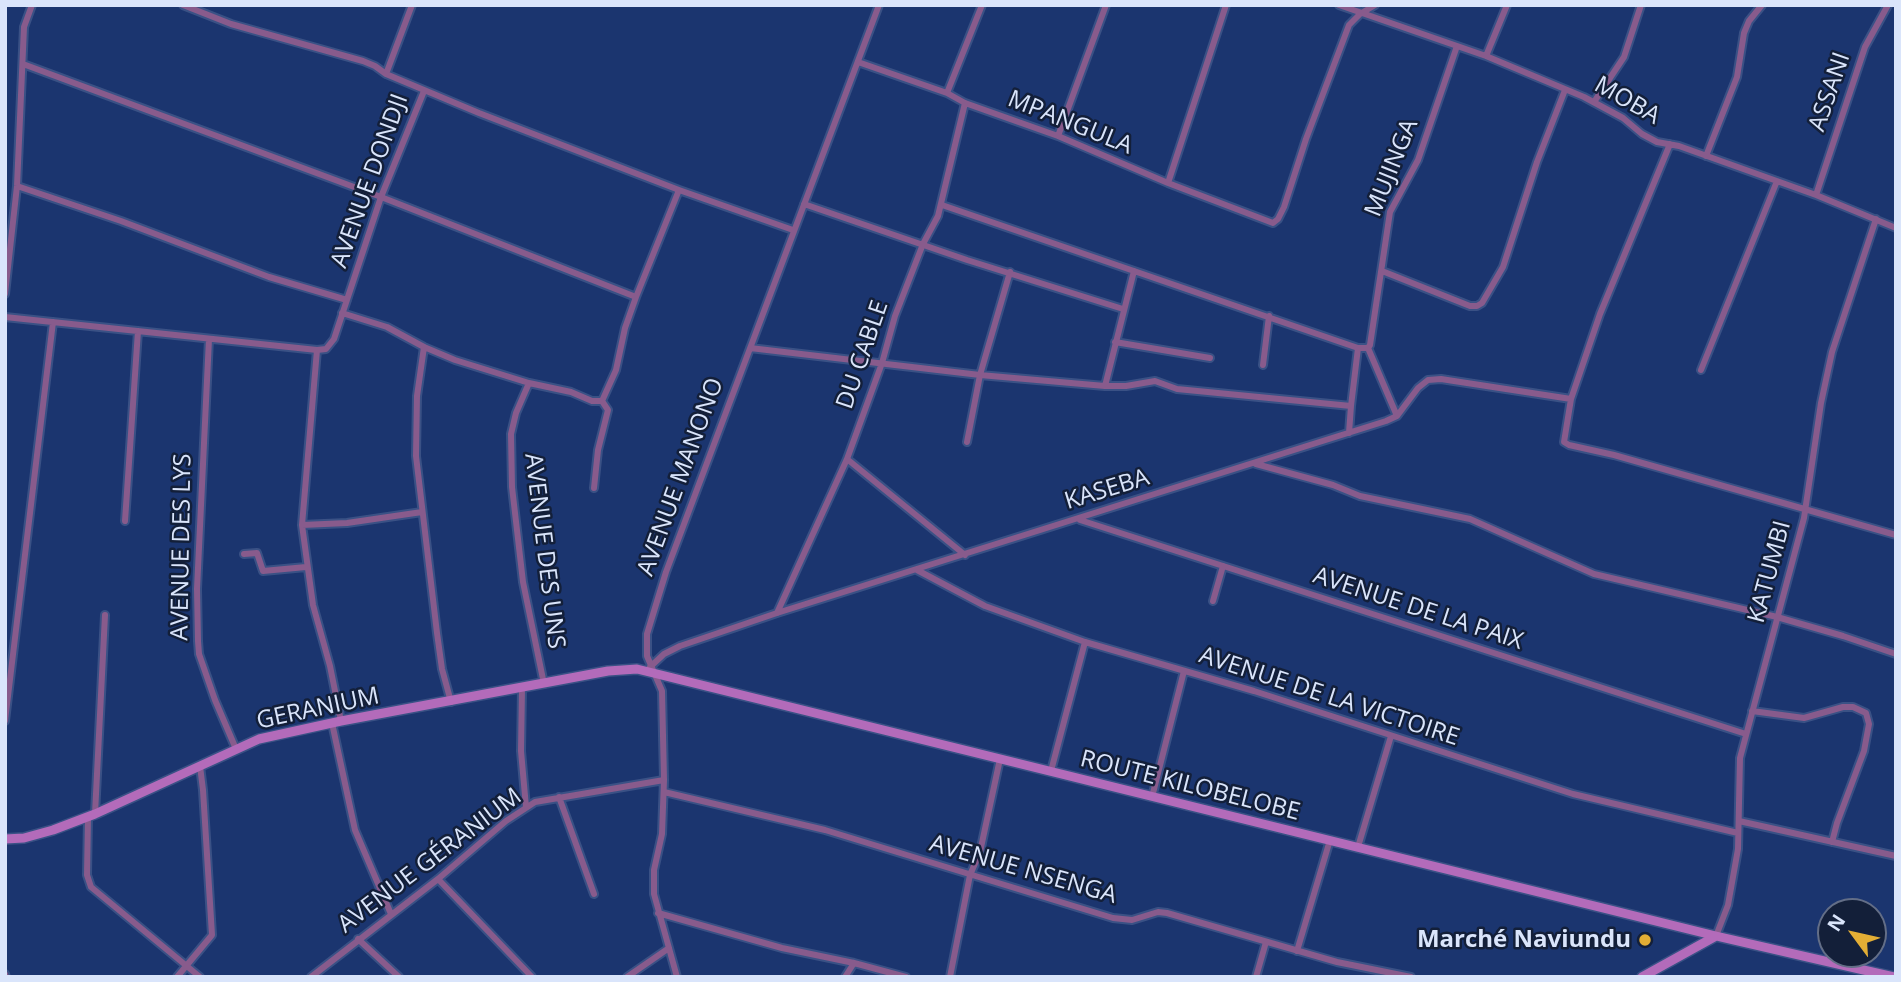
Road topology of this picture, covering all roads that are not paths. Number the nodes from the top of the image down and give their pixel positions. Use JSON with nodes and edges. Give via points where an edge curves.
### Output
{"nodes":[{"id":1,"x":32,"y":5,"type":"edge"},
{"id":2,"x":183,"y":5,"type":"edge"},
{"id":3,"x":412,"y":5,"type":"edge"},
{"id":4,"x":879,"y":5,"type":"edge"},
{"id":5,"x":982,"y":5,"type":"edge"},
{"id":6,"x":1106,"y":5,"type":"edge"},
{"id":7,"x":1226,"y":5,"type":"edge"},
{"id":8,"x":1339,"y":5,"type":"edge"},
{"id":9,"x":1375,"y":5,"type":"edge"},
{"id":10,"x":1507,"y":5,"type":"edge"},
{"id":11,"x":1641,"y":5,"type":"edge"},
{"id":12,"x":1762,"y":5,"type":"edge"},
{"id":13,"x":1888,"y":5,"type":"edge"},
{"id":14,"x":1360,"y":14,"type":"junction"},
{"id":15,"x":1457,"y":47,"type":"junction"},
{"id":16,"x":1486,"y":56,"type":"junction"},
{"id":17,"x":858,"y":62,"type":"junction"},
{"id":18,"x":23,"y":64,"type":"junction"},
{"id":19,"x":386,"y":74,"type":"junction"},
{"id":20,"x":1565,"y":90,"type":"junction"},
{"id":21,"x":424,"y":91,"type":"junction"},
{"id":22,"x":947,"y":93,"type":"junction"},
{"id":23,"x":1594,"y":102,"type":"junction"},
{"id":24,"x":965,"y":103,"type":"junction"},
{"id":25,"x":1058,"y":136,"type":"junction"},
{"id":26,"x":1670,"y":144,"type":"junction"},
{"id":27,"x":1706,"y":156,"type":"junction"},
{"id":28,"x":1777,"y":181,"type":"junction"},
{"id":29,"x":1168,"y":183,"type":"junction"},
{"id":30,"x":17,"y":186,"type":"junction"},
{"id":31,"x":679,"y":190,"type":"junction"},
{"id":32,"x":1816,"y":195,"type":"junction"},
{"id":33,"x":381,"y":197,"type":"junction"},
{"id":34,"x":804,"y":204,"type":"junction"},
{"id":35,"x":942,"y":205,"type":"junction"},
{"id":36,"x":1876,"y":219,"type":"junction"},
{"id":37,"x":1896,"y":228,"type":"edge"},
{"id":38,"x":793,"y":230,"type":"junction"},
{"id":39,"x":923,"y":244,"type":"junction"},
{"id":40,"x":1134,"y":271,"type":"junction"},
{"id":41,"x":1382,"y":271,"type":"junction"},
{"id":42,"x":1010,"y":272,"type":"junction"},
{"id":43,"x":5,"y":294,"type":"edge"},
{"id":44,"x":636,"y":297,"type":"junction"},
{"id":45,"x":347,"y":300,"type":"junction"},
{"id":46,"x":1123,"y":309,"type":"junction"},
{"id":47,"x":342,"y":313,"type":"junction"},
{"id":48,"x":1269,"y":316,"type":"junction"},
{"id":49,"x":5,"y":317,"type":"edge"},
{"id":50,"x":53,"y":322,"type":"junction"},
{"id":51,"x":138,"y":331,"type":"junction"},
{"id":52,"x":209,"y":339,"type":"junction"},
{"id":53,"x":1115,"y":342,"type":"junction"},
{"id":54,"x":424,"y":347,"type":"junction"},
{"id":55,"x":750,"y":348,"type":"junction"},
{"id":56,"x":1358,"y":348,"type":"junction"},
{"id":57,"x":1368,"y":348,"type":"junction"},
{"id":58,"x":320,"y":350,"type":"junction"},
{"id":59,"x":1210,"y":359,"type":"dead end"},
{"id":60,"x":882,"y":363,"type":"junction"},
{"id":61,"x":1263,"y":365,"type":"dead end"},
{"id":62,"x":1701,"y":370,"type":"dead end"},
{"id":63,"x":980,"y":375,"type":"junction"},
{"id":64,"x":529,"y":383,"type":"junction"},
{"id":65,"x":1105,"y":386,"type":"junction"},
{"id":66,"x":1571,"y":399,"type":"junction"},
{"id":67,"x":603,"y":401,"type":"junction"},
{"id":68,"x":1351,"y":406,"type":"junction"},
{"id":69,"x":1397,"y":416,"type":"junction"},
{"id":70,"x":1349,"y":433,"type":"junction"},
{"id":71,"x":967,"y":442,"type":"dead end"},
{"id":72,"x":847,"y":459,"type":"junction"},
{"id":73,"x":1254,"y":464,"type":"junction"},
{"id":74,"x":594,"y":488,"type":"dead end"},
{"id":75,"x":1805,"y":511,"type":"junction"},
{"id":76,"x":422,"y":512,"type":"junction"},
{"id":77,"x":1078,"y":519,"type":"junction"},
{"id":78,"x":125,"y":521,"type":"dead end"},
{"id":79,"x":302,"y":525,"type":"junction"},
{"id":80,"x":1896,"y":535,"type":"edge"},
{"id":81,"x":244,"y":554,"type":"dead end"},
{"id":82,"x":965,"y":555,"type":"junction"},
{"id":83,"x":1223,"y":566,"type":"junction"},
{"id":84,"x":306,"y":567,"type":"junction"},
{"id":85,"x":917,"y":570,"type":"junction"},
{"id":86,"x":1213,"y":601,"type":"dead end"},
{"id":87,"x":777,"y":613,"type":"junction"},
{"id":88,"x":106,"y":615,"type":"dead end"},
{"id":89,"x":1777,"y":617,"type":"junction"},
{"id":90,"x":1085,"y":642,"type":"junction"},
{"id":91,"x":1896,"y":654,"type":"edge"},
{"id":92,"x":652,"y":669,"type":"junction"},
{"id":93,"x":1184,"y":671,"type":"junction"},
{"id":94,"x":544,"y":684,"type":"junction"},
{"id":95,"x":522,"y":688,"type":"junction"},
{"id":96,"x":451,"y":702,"type":"junction"},
{"id":97,"x":1752,"y":711,"type":"junction"},
{"id":98,"x":5,"y":721,"type":"edge"},
{"id":99,"x":336,"y":722,"type":"junction"},
{"id":100,"x":1746,"y":734,"type":"junction"},
{"id":101,"x":1391,"y":736,"type":"junction"},
{"id":102,"x":236,"y":749,"type":"junction"},
{"id":103,"x":1000,"y":759,"type":"junction"},
{"id":104,"x":200,"y":766,"type":"junction"},
{"id":105,"x":1051,"y":771,"type":"junction"},
{"id":106,"x":664,"y":780,"type":"junction"},
{"id":107,"x":664,"y":792,"type":"junction"},
{"id":108,"x":559,"y":797,"type":"junction"},
{"id":109,"x":1152,"y":797,"type":"junction"},
{"id":110,"x":526,"y":807,"type":"junction"},
{"id":111,"x":91,"y":816,"type":"junction"},
{"id":112,"x":1739,"y":821,"type":"junction"},
{"id":113,"x":1738,"y":833,"type":"junction"},
{"id":114,"x":5,"y":839,"type":"edge"},
{"id":115,"x":1331,"y":840,"type":"junction"},
{"id":116,"x":1832,"y":842,"type":"junction"},
{"id":117,"x":1358,"y":847,"type":"junction"},
{"id":118,"x":1896,"y":856,"type":"edge"},
{"id":119,"x":970,"y":876,"type":"junction"},
{"id":120,"x":438,"y":879,"type":"junction"},
{"id":121,"x":594,"y":894,"type":"dead end"},
{"id":122,"x":658,"y":913,"type":"junction"},
{"id":123,"x":391,"y":914,"type":"junction"},
{"id":124,"x":1717,"y":936,"type":"junction"},
{"id":125,"x":358,"y":939,"type":"junction"},
{"id":126,"x":1266,"y":942,"type":"junction"},
{"id":127,"x":669,"y":948,"type":"junction"},
{"id":128,"x":1297,"y":951,"type":"junction"},
{"id":129,"x":854,"y":963,"type":"junction"},
{"id":130,"x":187,"y":966,"type":"junction"},
{"id":131,"x":1407,"y":976,"type":"edge"},
{"id":132,"x":177,"y":977,"type":"edge"},
{"id":133,"x":200,"y":977,"type":"edge"},
{"id":134,"x":311,"y":977,"type":"edge"},
{"id":135,"x":399,"y":977,"type":"edge"},
{"id":136,"x":533,"y":977,"type":"edge"},
{"id":137,"x":627,"y":977,"type":"edge"},
{"id":138,"x":677,"y":977,"type":"edge"},
{"id":139,"x":845,"y":977,"type":"edge"},
{"id":140,"x":906,"y":977,"type":"edge"},
{"id":141,"x":950,"y":977,"type":"edge"},
{"id":142,"x":1256,"y":977,"type":"edge"},
{"id":143,"x":1642,"y":977,"type":"edge"},
{"id":144,"x":1894,"y":977,"type":"edge"}],
"edges":[{"from":1,"to":18,"type":"street","via":[[24,27]]},
{"from":2,"to":19,"type":"street","via":[[231,24],[363,61]]},
{"from":3,"to":19,"type":"street","name":"AVENUE DONDJI"},
{"from":4,"to":17,"type":"street","name":"AVENUE MANONO"},
{"from":5,"to":22,"type":"street"},
{"from":6,"to":25,"type":"street"},
{"from":7,"to":29,"type":"street"},
{"from":8,"to":14,"type":"street","name":"MOBA"},
{"from":9,"to":14,"type":"street"},
{"from":10,"to":16,"type":"street"},
{"from":11,"to":23,"type":"street","via":[[1624,57]]},
{"from":12,"to":27,"type":"street","via":[[1744,33],[1737,77]]},
{"from":13,"to":32,"type":"street","name":"ASSANI","via":[[1865,47]]},
{"from":14,"to":15,"type":"street","name":"MOBA"},
{"from":14,"to":29,"type":"street","name":"MPANGULA","via":[[1342,41],[1276,222]]},
{"from":15,"to":16,"type":"street","name":"MOBA"},
{"from":15,"to":41,"type":"street","name":"MUJINGA","via":[[1418,160],[1392,207]]},
{"from":16,"to":20,"type":"street","name":"MOBA"},
{"from":17,"to":22,"type":"street","name":"MPANGULA"},
{"from":17,"to":34,"type":"street","name":"AVENUE MANONO"},
{"from":18,"to":30,"type":"street"},
{"from":18,"to":33,"type":"street"},
{"from":19,"to":21,"type":"street","name":"AVENUE DONDJI"},
{"from":20,"to":23,"type":"street","name":"MOBA"},
{"from":20,"to":41,"type":"street","via":[[1503,267],[1482,303],[1470,306]]},
{"from":21,"to":31,"type":"street"},
{"from":21,"to":33,"type":"street","name":"AVENUE DONDJI"},
{"from":22,"to":24,"type":"street","name":"MPANGULA"},
{"from":23,"to":26,"type":"street","name":"MOBA","via":[[1652,139]]},
{"from":24,"to":25,"type":"street","name":"MPANGULA"},
{"from":24,"to":35,"type":"street","name":"DU CABLE"},
{"from":25,"to":29,"type":"street","name":"MPANGULA"},
{"from":26,"to":27,"type":"street","name":"MOBA"},
{"from":26,"to":66,"type":"street","via":[[1600,314]]},
{"from":27,"to":28,"type":"street","name":"MOBA"},
{"from":28,"to":32,"type":"street","name":"MOBA"},
{"from":28,"to":62,"type":"street"},
{"from":30,"to":43,"type":"street"},
{"from":30,"to":45,"type":"street","via":[[269,277]]},
{"from":31,"to":38,"type":"street"},
{"from":31,"to":44,"type":"street"},
{"from":32,"to":36,"type":"street","name":"MOBA"},
{"from":33,"to":44,"type":"street"},
{"from":33,"to":45,"type":"street","name":"AVENUE DONDJI"},
{"from":34,"to":38,"type":"street","name":"AVENUE MANONO"},
{"from":34,"to":39,"type":"street"},
{"from":35,"to":39,"type":"street","name":"DU CABLE"},
{"from":35,"to":40,"type":"street"},
{"from":36,"to":37,"type":"street","name":"MOBA"},
{"from":36,"to":75,"type":"street","name":"KATUMBI","via":[[1832,352]]},
{"from":38,"to":55,"type":"street","name":"AVENUE MANONO"},
{"from":39,"to":42,"type":"street"},
{"from":39,"to":60,"type":"street","name":"DU CABLE"},
{"from":40,"to":46,"type":"street"},
{"from":40,"to":48,"type":"street"},
{"from":41,"to":57,"type":"street","name":"MUJINGA"},
{"from":42,"to":46,"type":"street"},
{"from":42,"to":63,"type":"street"},
{"from":44,"to":67,"type":"street"},
{"from":45,"to":47,"type":"street","name":"AVENUE DONDJI"},
{"from":46,"to":53,"type":"street"},
{"from":47,"to":54,"type":"street","via":[[387,327]]},
{"from":47,"to":58,"type":"street","name":"AVENUE DONDJI","via":[[332,343]]},
{"from":48,"to":56,"type":"street"},
{"from":48,"to":61,"type":"street"},
{"from":49,"to":50,"type":"street"},
{"from":50,"to":51,"type":"street"},
{"from":50,"to":98,"type":"street"},
{"from":51,"to":52,"type":"street"},
{"from":51,"to":78,"type":"street"},
{"from":52,"to":58,"type":"street"},
{"from":52,"to":102,"type":"street","name":"AVENUE DES LYS","via":[[198,642],[215,701]]},
{"from":53,"to":59,"type":"street"},
{"from":53,"to":65,"type":"street"},
{"from":54,"to":64,"type":"street"},
{"from":54,"to":76,"type":"street","via":[[416,440]]},
{"from":55,"to":60,"type":"street"},
{"from":55,"to":92,"type":"street","name":"AVENUE MANONO","via":[[652,615],[645,644]]},
{"from":56,"to":57,"type":"street"},
{"from":56,"to":68,"type":"street"},
{"from":57,"to":69,"type":"street"},
{"from":58,"to":79,"type":"street"},
{"from":60,"to":63,"type":"street"},
{"from":60,"to":72,"type":"street","name":"DU CABLE"},
{"from":63,"to":65,"type":"street"},
{"from":63,"to":71,"type":"street"},
{"from":64,"to":67,"type":"street"},
{"from":64,"to":94,"type":"street","name":"AVENUE DES UNS","via":[[512,434],[512,477],[523,582]]},
{"from":65,"to":68,"type":"street","via":[[1155,381],[1177,389]]},
{"from":66,"to":69,"type":"street","via":[[1434,379],[1423,383]]},
{"from":66,"to":75,"type":"street","via":[[1563,439],[1569,445]]},
{"from":67,"to":74,"type":"street","via":[[608,410]]},
{"from":68,"to":70,"type":"street"},
{"from":69,"to":70,"type":"street","name":"KASEBA"},
{"from":70,"to":73,"type":"street","name":"KASEBA"},
{"from":72,"to":82,"type":"street"},
{"from":72,"to":87,"type":"street","name":"DU CABLE"},
{"from":73,"to":77,"type":"street","name":"KASEBA"},
{"from":73,"to":89,"type":"street","via":[[1360,496],[1470,519],[1594,574]]},
{"from":75,"to":80,"type":"street"},
{"from":75,"to":89,"type":"street","name":"KATUMBI"},
{"from":76,"to":79,"type":"street"},
{"from":76,"to":96,"type":"street","via":[[442,669]]},
{"from":77,"to":82,"type":"street","name":"KASEBA"},
{"from":77,"to":83,"type":"street","name":"AVENUE DE LA PAIX"},
{"from":79,"to":84,"type":"street"},
{"from":81,"to":84,"type":"street","via":[[257,553],[263,571]]},
{"from":82,"to":85,"type":"street","name":"KASEBA"},
{"from":83,"to":86,"type":"street"},
{"from":83,"to":100,"type":"street","name":"AVENUE DE LA PAIX"},
{"from":84,"to":99,"type":"street"},
{"from":85,"to":87,"type":"street","name":"KASEBA"},
{"from":85,"to":90,"type":"street","name":"AVENUE DE LA VICTOIRE","via":[[985,606]]},
{"from":87,"to":92,"type":"street","name":"KASEBA","via":[[680,646],[664,654]]},
{"from":88,"to":111,"type":"street"},
{"from":89,"to":91,"type":"street"},
{"from":89,"to":97,"type":"street","name":"KATUMBI"},
{"from":90,"to":93,"type":"street","name":"AVENUE DE LA VICTOIRE"},
{"from":90,"to":105,"type":"street"},
{"from":92,"to":94,"type":"street","name":"GERANIUM","via":[[619,669]]},
{"from":92,"to":103,"type":"street","name":"ROUTE KILOBELOBE"},
{"from":92,"to":106,"type":"street","name":"AVENUE MANONO","via":[[662,691]]},
{"from":93,"to":101,"type":"street","name":"AVENUE DE LA VICTOIRE"},
{"from":93,"to":109,"type":"street"},
{"from":94,"to":95,"type":"street","name":"GERANIUM"},
{"from":95,"to":96,"type":"street","name":"GERANIUM"},
{"from":95,"to":110,"type":"street"},
{"from":96,"to":99,"type":"street","name":"GERANIUM"},
{"from":97,"to":100,"type":"street","name":"KATUMBI"},
{"from":97,"to":116,"type":"street","via":[[1804,718],[1853,706],[1866,713],[1869,724],[1864,751]]},
{"from":99,"to":102,"type":"street","name":"GERANIUM","via":[[259,739]]},
{"from":99,"to":123,"type":"street","via":[[355,830]]},
{"from":100,"to":112,"type":"street","name":"KATUMBI","via":[[1740,758]]},
{"from":101,"to":113,"type":"street","name":"AVENUE DE LA VICTOIRE","via":[[1573,794]]},
{"from":101,"to":117,"type":"street"},
{"from":102,"to":104,"type":"street","name":"GERANIUM"},
{"from":103,"to":105,"type":"street","name":"ROUTE KILOBELOBE"},
{"from":103,"to":119,"type":"street","via":[[980,852]]},
{"from":104,"to":111,"type":"street","name":"GERANIUM"},
{"from":104,"to":130,"type":"street","via":[[212,935]]},
{"from":105,"to":109,"type":"street","name":"ROUTE KILOBELOBE"},
{"from":106,"to":107,"type":"street","name":"AVENUE MANONO"},
{"from":106,"to":108,"type":"street","name":"AVENUE GÉRANIUM"},
{"from":107,"to":119,"type":"street","name":"AVENUE NSENGA","via":[[825,830]]},
{"from":107,"to":122,"type":"street","name":"AVENUE MANONO","via":[[653,878]]},
{"from":108,"to":110,"type":"street","name":"AVENUE GÉRANIUM"},
{"from":108,"to":121,"type":"street"},
{"from":109,"to":115,"type":"street","name":"ROUTE KILOBELOBE"},
{"from":110,"to":120,"type":"street","name":"AVENUE GÉRANIUM"},
{"from":111,"to":114,"type":"street","name":"GERANIUM","via":[[54,831]]},
{"from":111,"to":130,"type":"street","via":[[87,875],[91,887]]},
{"from":112,"to":113,"type":"street","name":"KATUMBI"},
{"from":112,"to":116,"type":"street"},
{"from":113,"to":124,"type":"street","name":"KATUMBI","via":[[1728,905]]},
{"from":115,"to":117,"type":"street","name":"ROUTE KILOBELOBE"},
{"from":115,"to":128,"type":"street"},
{"from":116,"to":118,"type":"street"},
{"from":117,"to":124,"type":"street","name":"ROUTE KILOBELOBE"},
{"from":119,"to":126,"type":"street","name":"AVENUE NSENGA","via":[[1113,918],[1132,920],[1163,912]]},
{"from":119,"to":141,"type":"street"},
{"from":120,"to":123,"type":"street","name":"AVENUE GÉRANIUM"},
{"from":120,"to":136,"type":"street"},
{"from":122,"to":127,"type":"street","name":"AVENUE MANONO"},
{"from":122,"to":129,"type":"street"},
{"from":123,"to":125,"type":"street","name":"AVENUE GÉRANIUM"},
{"from":124,"to":143,"type":"street"},
{"from":124,"to":144,"type":"street","name":"ROUTE KILOBELOBE"},
{"from":125,"to":134,"type":"street","name":"AVENUE GÉRANIUM"},
{"from":125,"to":135,"type":"street"},
{"from":126,"to":128,"type":"street","name":"AVENUE NSENGA"},
{"from":126,"to":142,"type":"street"},
{"from":127,"to":137,"type":"street"},
{"from":127,"to":138,"type":"street","name":"AVENUE MANONO"},
{"from":128,"to":131,"type":"street","name":"AVENUE NSENGA"},
{"from":129,"to":139,"type":"street"},
{"from":129,"to":140,"type":"street"},
{"from":130,"to":132,"type":"street"},
{"from":130,"to":133,"type":"street"}]}
